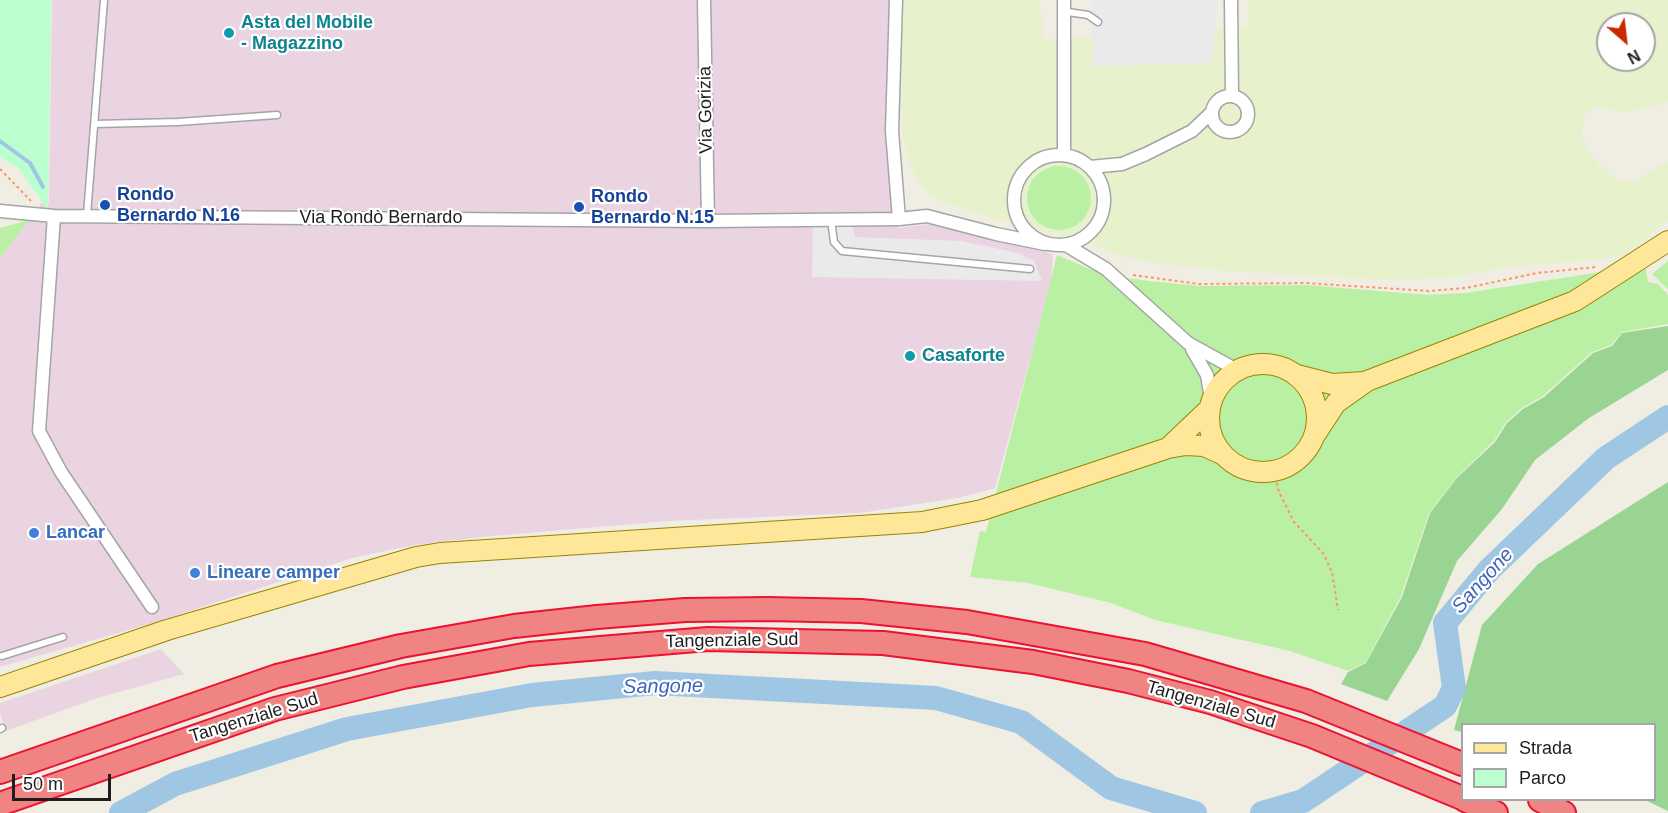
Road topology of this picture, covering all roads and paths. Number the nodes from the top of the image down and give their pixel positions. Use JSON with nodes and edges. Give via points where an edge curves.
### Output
{"nodes":[{"id":1,"x":104,"y":0,"type":"edge"},
{"id":2,"x":704,"y":0,"type":"edge"},
{"id":3,"x":896,"y":0,"type":"edge"},
{"id":4,"x":1231,"y":0,"type":"edge"},
{"id":5,"x":1064,"y":3,"type":"edge"},
{"id":6,"x":1098,"y":22,"type":"dead end"},
{"id":7,"x":1232,"y":95,"type":"junction"},
{"id":8,"x":1211,"y":113,"type":"junction"},
{"id":9,"x":277,"y":115,"type":"dead end"},
{"id":10,"x":95,"y":124,"type":"junction"},
{"id":11,"x":1064,"y":155,"type":"junction"},
{"id":12,"x":1090,"y":167,"type":"junction"},
{"id":13,"x":0,"y":170,"type":"edge"},
{"id":14,"x":0,"y":211,"type":"edge"},
{"id":15,"x":30,"y":214,"type":"junction"},
{"id":16,"x":87,"y":215,"type":"junction"},
{"id":17,"x":54,"y":216,"type":"junction"},
{"id":18,"x":831,"y":219,"type":"junction"},
{"id":19,"x":898,"y":219,"type":"junction"},
{"id":20,"x":708,"y":220,"type":"junction"},
{"id":21,"x":1668,"y":241,"type":"edge"},
{"id":22,"x":1045,"y":244,"type":"junction"},
{"id":23,"x":1066,"y":245,"type":"junction"},
{"id":24,"x":1603,"y":266,"type":"dead end"},
{"id":25,"x":1030,"y":269,"type":"dead end"},
{"id":26,"x":1106,"y":269,"type":"junction"},
{"id":27,"x":1188,"y":343,"type":"junction"},
{"id":28,"x":1237,"y":370,"type":"junction"},
{"id":29,"x":1298,"y":375,"type":"junction"},
{"id":30,"x":1367,"y":381,"type":"junction"},
{"id":31,"x":1210,"y":404,"type":"junction"},
{"id":32,"x":1315,"y":435,"type":"junction"},
{"id":33,"x":1168,"y":448,"type":"junction"},
{"id":34,"x":1222,"y":454,"type":"junction"},
{"id":35,"x":1274,"y":471,"type":"junction"},
{"id":36,"x":152,"y":607,"type":"dead end"},
{"id":37,"x":1338,"y":610,"type":"dead end"},
{"id":38,"x":63,"y":637,"type":"dead end"},
{"id":39,"x":3,"y":656,"type":"dead end"},
{"id":40,"x":0,"y":687,"type":"edge"},
{"id":41,"x":1455,"y":761,"type":"edge"},
{"id":42,"x":0,"y":772,"type":"edge"},
{"id":43,"x":1461,"y":798,"type":"edge"},
{"id":44,"x":1469,"y":801,"type":"edge"},
{"id":45,"x":1542,"y":801,"type":"edge"},
{"id":46,"x":0,"y":804,"type":"edge"},
{"id":47,"x":1496,"y":813,"type":"edge"},
{"id":48,"x":1564,"y":813,"type":"edge"}],
"edges":[{"from":1,"to":10,"type":"lane"},
{"from":2,"to":20,"type":"street","name":"Via Gorizia"},
{"from":3,"to":19,"type":"street","via":[[892,131]]},
{"from":4,"to":7,"type":"street"},
{"from":5,"to":6,"type":"lane","via":[[1068,12],[1088,15]]},
{"from":5,"to":11,"type":"street"},
{"from":7,"to":8,"type":"street","via":[[1216,102]]},
{"from":7,"to":8,"type":"street","via":[[1247,105],[1248,117],[1242,128],[1231,132],[1219,129]]},
{"from":8,"to":12,"type":"street","via":[[1192,131],[1146,154],[1122,164]]},
{"from":9,"to":10,"type":"lane"},
{"from":10,"to":16,"type":"lane"},
{"from":11,"to":12,"type":"street"},
{"from":11,"to":22,"type":"street","via":[[1049,156],[1030,166],[1013,196],[1020,224]]},
{"from":12,"to":23,"type":"street","via":[[1103,191],[1100,219],[1082,239]]},
{"from":13,"to":15,"type":"path","via":[[31,199]]},
{"from":14,"to":15,"type":"street","name":"Via Rondò Bernardo"},
{"from":15,"to":17,"type":"street","name":"Via Rondò Bernardo"},
{"from":16,"to":17,"type":"street","name":"Via Rondò Bernardo"},
{"from":16,"to":20,"type":"street","name":"Via Rondò Bernardo"},
{"from":17,"to":36,"type":"street","via":[[39,431],[61,472]]},
{"from":18,"to":19,"type":"street","name":"Via Rondò Bernardo"},
{"from":18,"to":20,"type":"street","name":"Via Rondò Bernardo"},
{"from":18,"to":25,"type":"lane","via":[[834,242],[842,251]]},
{"from":19,"to":22,"type":"street","name":"Via Rondò Bernardo","via":[[927,216]]},
{"from":21,"to":30,"type":"main road","via":[[1575,301]]},
{"from":22,"to":23,"type":"street"},
{"from":23,"to":26,"type":"street"},
{"from":24,"to":26,"type":"path","via":[[1429,291],[1306,283],[1199,284]]},
{"from":26,"to":27,"type":"street"},
{"from":27,"to":28,"type":"street"},
{"from":27,"to":31,"type":"street","via":[[1207,375]]},
{"from":28,"to":29,"type":"main road","via":[[1268,363]]},
{"from":28,"to":31,"type":"main road","via":[[1217,388]]},
{"from":29,"to":30,"type":"main road","via":[[1332,384]]},
{"from":29,"to":32,"type":"main road","via":[[1317,409]]},
{"from":30,"to":32,"type":"main road","via":[[1336,403]]},
{"from":31,"to":33,"type":"main road"},
{"from":31,"to":34,"type":"main road","via":[[1212,438]]},
{"from":32,"to":35,"type":"main road","via":[[1299,459]]},
{"from":33,"to":34,"type":"main road","via":[[1203,446]]},
{"from":33,"to":40,"type":"main road","via":[[948,518],[416,557],[167,630]]},
{"from":34,"to":35,"type":"main road","via":[[1246,470]]},
{"from":35,"to":37,"type":"path","via":[[1279,492],[1294,522],[1323,553],[1332,572]]},
{"from":38,"to":39,"type":"lane"},
{"from":41,"to":42,"type":"highway","name":"Tangenziale Sud","via":[[1306,701],[1145,654],[967,622],[861,611],[685,610],[514,626],[335,661],[207,700]]},
{"from":43,"to":46,"type":"highway","name":"Tangenziale Sud","via":[[1272,722],[1128,681],[1033,662],[883,643],[708,639],[616,645],[467,663],[336,692],[211,730]]},
{"from":44,"to":47,"type":"highway","name":"Tangenziale Sud"},
{"from":45,"to":48,"type":"highway"}]}
